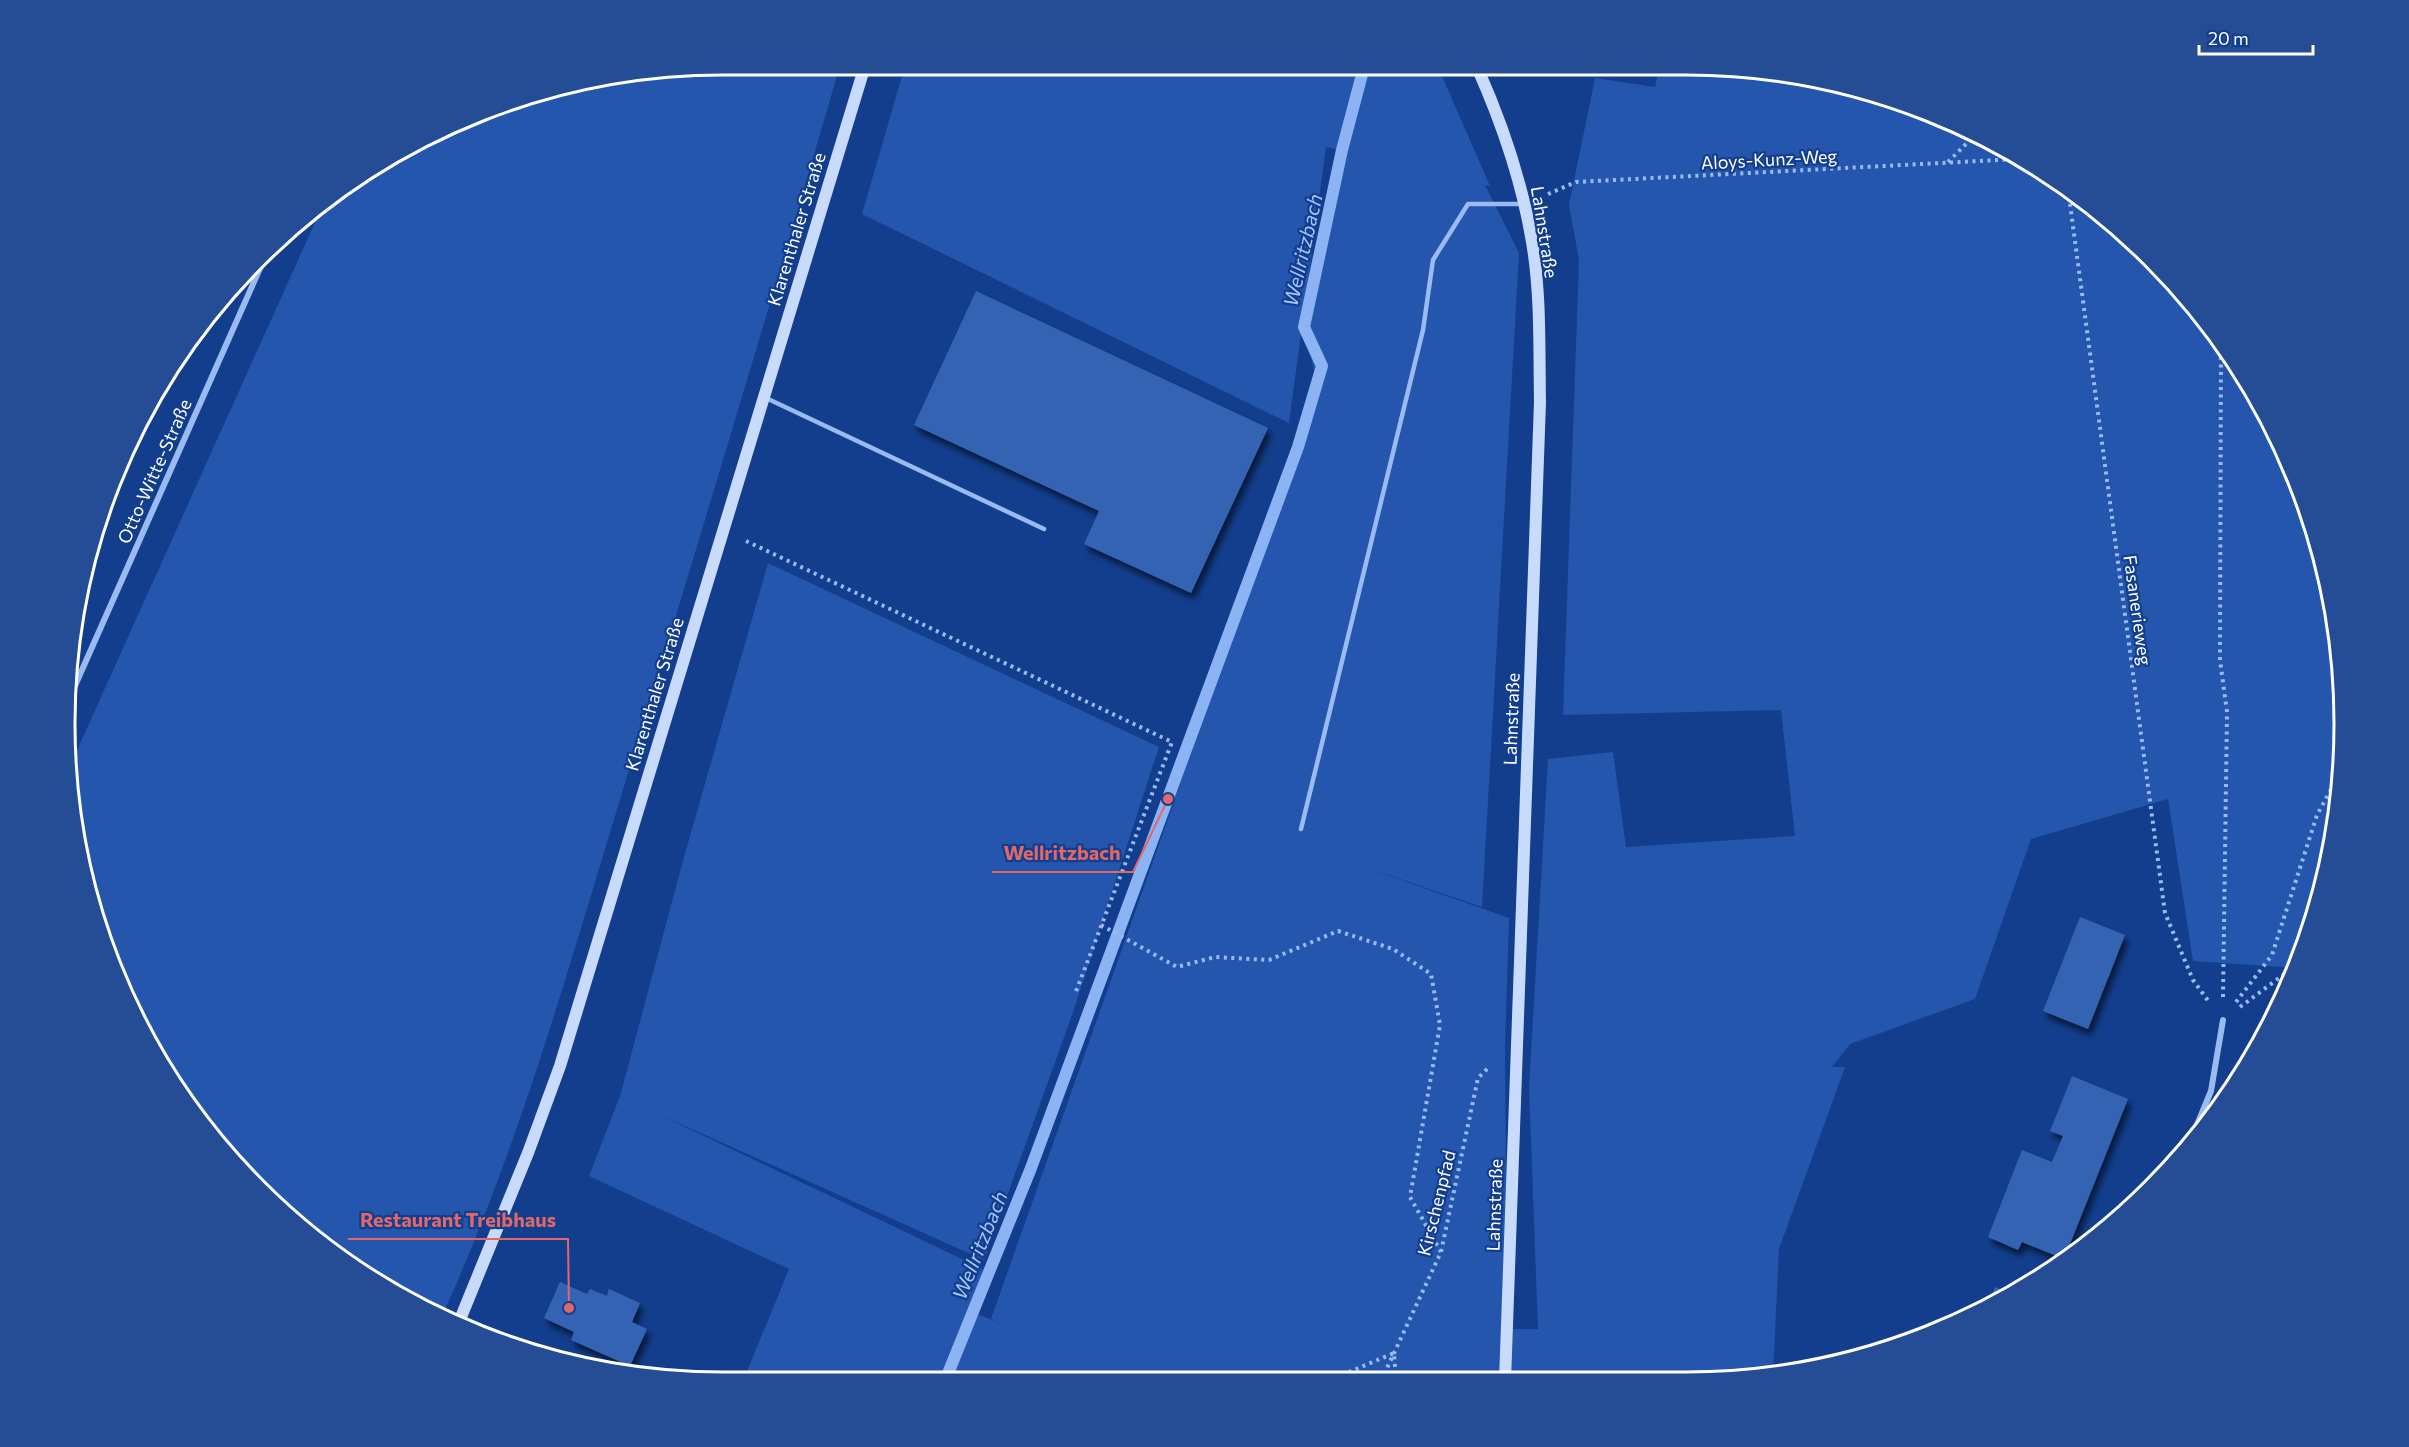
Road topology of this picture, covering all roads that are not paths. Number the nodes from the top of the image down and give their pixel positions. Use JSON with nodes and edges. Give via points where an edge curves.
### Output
{"nodes":[{"id":1,"x":862,"y":75,"type":"edge"},
{"id":2,"x":1480,"y":75,"type":"edge"},
{"id":3,"x":1525,"y":204,"type":"junction"},
{"id":4,"x":258,"y":272,"type":"edge"},
{"id":5,"x":764,"y":397,"type":"junction"},
{"id":6,"x":1044,"y":529,"type":"dead end"},
{"id":7,"x":78,"y":677,"type":"joint"},
{"id":8,"x":76,"y":682,"type":"edge"},
{"id":9,"x":1301,"y":829,"type":"dead end"},
{"id":10,"x":2223,"y":1020,"type":"road end"},
{"id":11,"x":2199,"y":1119,"type":"edge"},
{"id":12,"x":461,"y":1316,"type":"edge"},
{"id":13,"x":1505,"y":1372,"type":"edge"}],
"edges":[{"from":1,"to":5,"type":"street","name":"Klarenthaler Straße"},
{"from":2,"to":3,"type":"street","name":"Lahnstraße"},
{"from":3,"to":9,"type":"lane","via":[[1468,204],[1433,260],[1423,330]]},
{"from":3,"to":13,"type":"street","name":"Lahnstraße","via":[[1533,244],[1540,402]]},
{"from":4,"to":7,"type":"street","name":"Otto-Witte-Straße"},
{"from":5,"to":6,"type":"lane"},
{"from":5,"to":12,"type":"street","name":"Klarenthaler Straße","via":[[560,1066]]},
{"from":7,"to":8,"type":"street","name":"Otto-Witte-Straße"},
{"from":10,"to":11,"type":"street","via":[[2211,1090]]}]}
